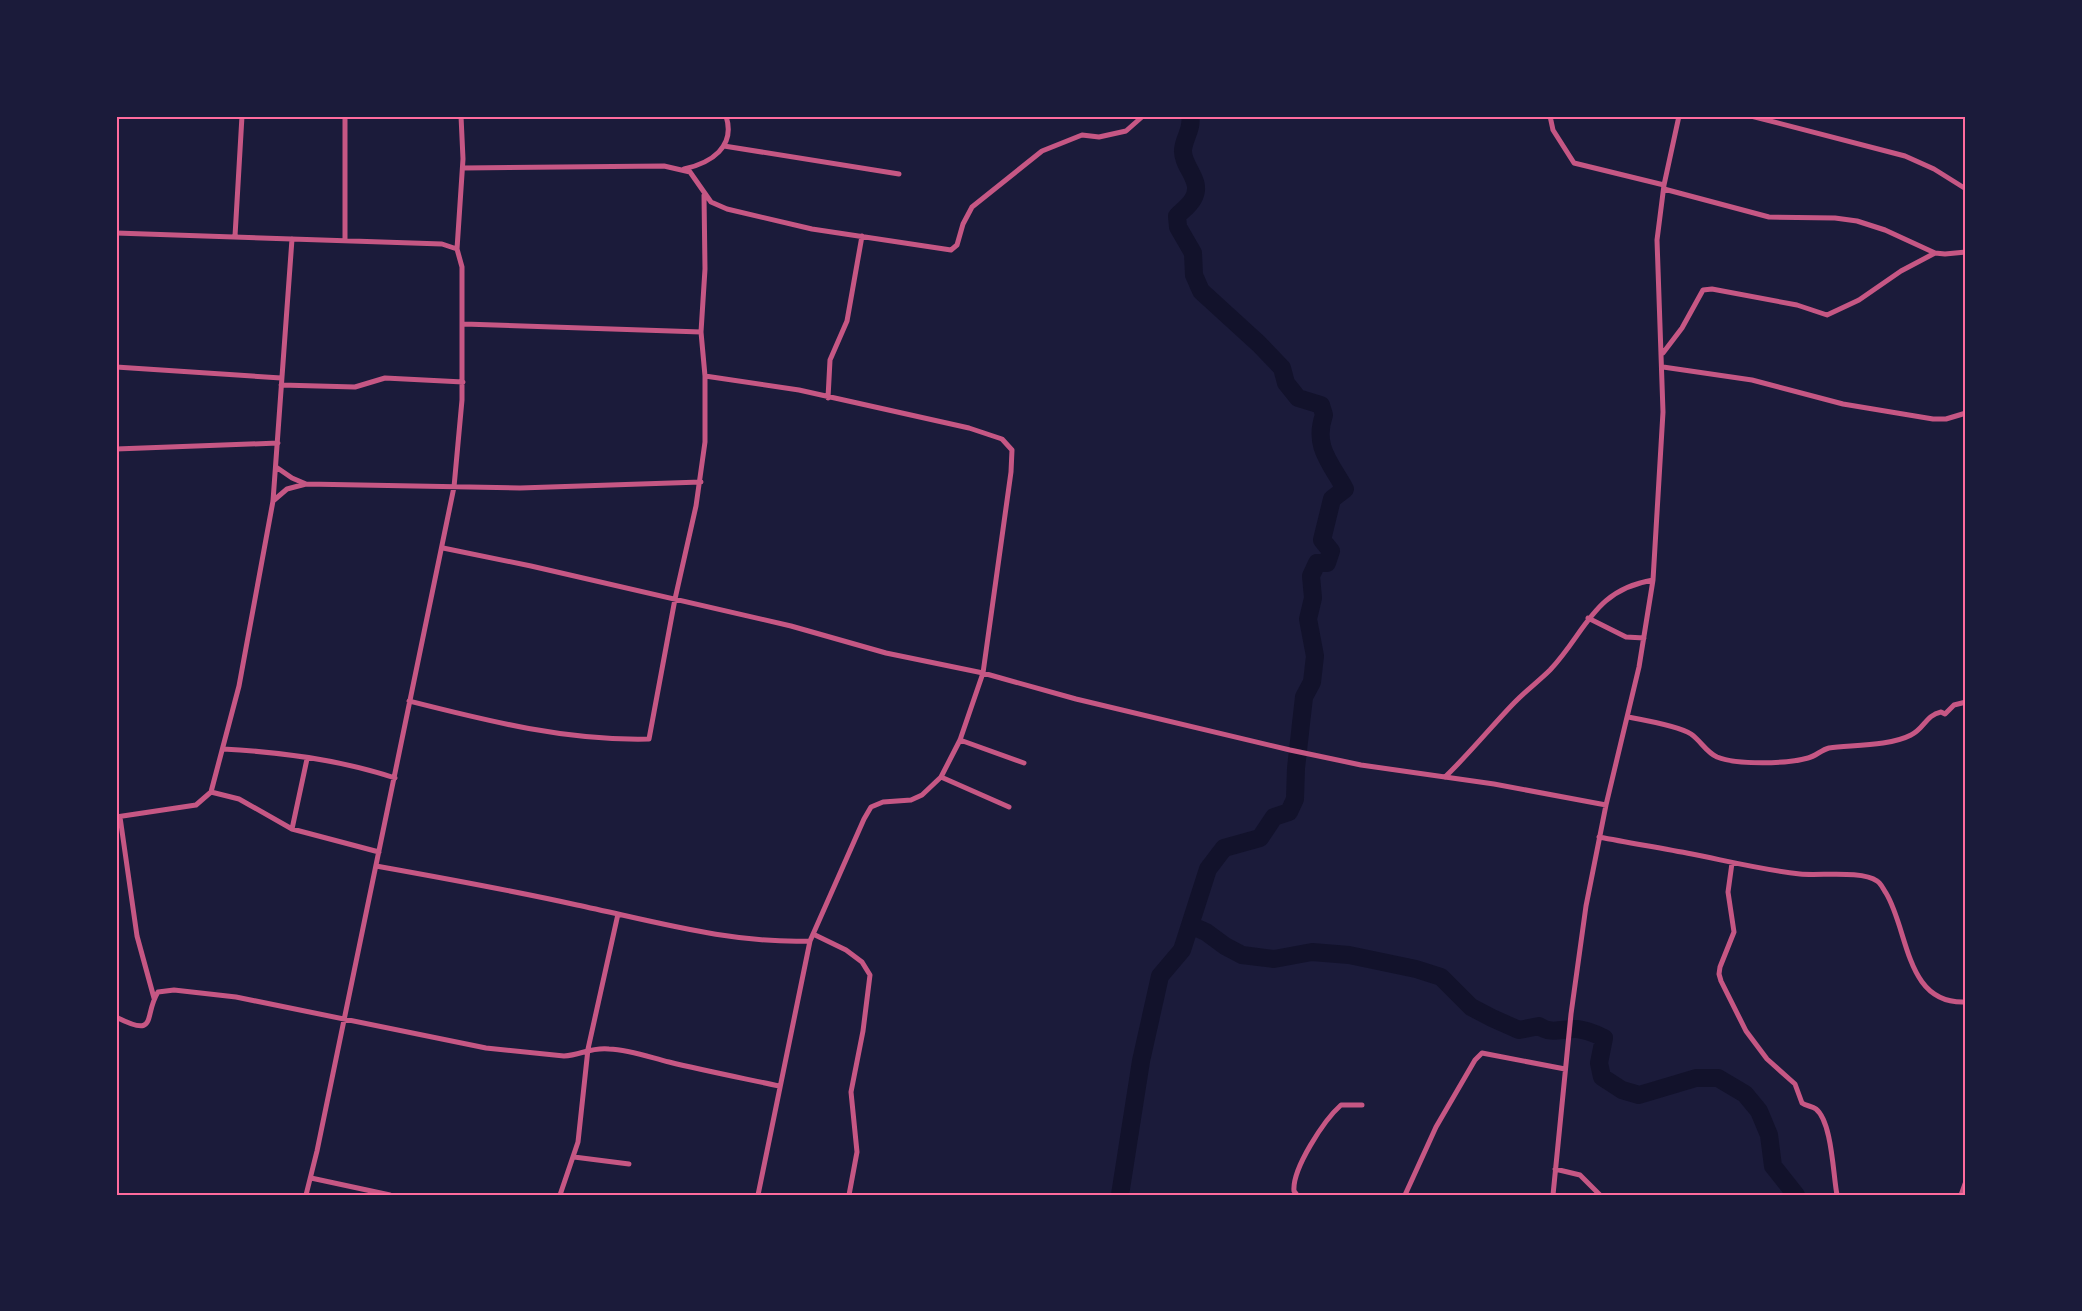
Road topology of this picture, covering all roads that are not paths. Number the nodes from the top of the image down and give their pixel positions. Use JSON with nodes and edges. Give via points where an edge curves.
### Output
{"nodes":[{"id":1,"x":242,"y":116,"type":"edge"},
{"id":2,"x":345,"y":116,"type":"edge"},
{"id":3,"x":461,"y":116,"type":"edge"},
{"id":4,"x":726,"y":116,"type":"edge"},
{"id":5,"x":1143,"y":116,"type":"edge"},
{"id":6,"x":1550,"y":116,"type":"edge"},
{"id":7,"x":1679,"y":116,"type":"edge"},
{"id":8,"x":1751,"y":116,"type":"edge"},
{"id":9,"x":724,"y":146,"type":"junction"},
{"id":10,"x":463,"y":168,"type":"junction"},
{"id":11,"x":684,"y":169,"type":"junction"},
{"id":12,"x":899,"y":174,"type":"dead end"},
{"id":13,"x":1664,"y":187,"type":"junction"},
{"id":14,"x":1966,"y":189,"type":"edge"},
{"id":15,"x":704,"y":195,"type":"junction"},
{"id":16,"x":116,"y":233,"type":"edge"},
{"id":17,"x":235,"y":236,"type":"junction"},
{"id":18,"x":862,"y":236,"type":"junction"},
{"id":19,"x":292,"y":239,"type":"junction"},
{"id":20,"x":346,"y":240,"type":"junction"},
{"id":21,"x":457,"y":249,"type":"junction"},
{"id":22,"x":1966,"y":252,"type":"edge"},
{"id":23,"x":1935,"y":253,"type":"junction"},
{"id":24,"x":464,"y":324,"type":"junction"},
{"id":25,"x":701,"y":332,"type":"junction"},
{"id":26,"x":1662,"y":353,"type":"junction"},
{"id":27,"x":1663,"y":367,"type":"junction"},
{"id":28,"x":116,"y":368,"type":"edge"},
{"id":29,"x":705,"y":376,"type":"junction"},
{"id":30,"x":281,"y":378,"type":"junction"},
{"id":31,"x":463,"y":382,"type":"junction"},
{"id":32,"x":281,"y":385,"type":"junction"},
{"id":33,"x":828,"y":398,"type":"junction"},
{"id":34,"x":1966,"y":413,"type":"edge"},
{"id":35,"x":278,"y":444,"type":"junction"},
{"id":36,"x":116,"y":449,"type":"edge"},
{"id":37,"x":276,"y":467,"type":"junction"},
{"id":38,"x":701,"y":482,"type":"junction"},
{"id":39,"x":306,"y":484,"type":"junction"},
{"id":40,"x":454,"y":487,"type":"junction"},
{"id":41,"x":273,"y":501,"type":"junction"},
{"id":42,"x":442,"y":548,"type":"junction"},
{"id":43,"x":1653,"y":580,"type":"junction"},
{"id":44,"x":676,"y":599,"type":"junction"},
{"id":45,"x":1588,"y":618,"type":"junction"},
{"id":46,"x":1644,"y":638,"type":"junction"},
{"id":47,"x":983,"y":673,"type":"junction"},
{"id":48,"x":409,"y":701,"type":"junction"},
{"id":49,"x":1966,"y":702,"type":"edge"},
{"id":50,"x":1628,"y":716,"type":"junction"},
{"id":51,"x":960,"y":740,"type":"junction"},
{"id":52,"x":223,"y":749,"type":"junction"},
{"id":53,"x":307,"y":759,"type":"junction"},
{"id":54,"x":1024,"y":763,"type":"dead end"},
{"id":55,"x":395,"y":778,"type":"junction"},
{"id":56,"x":941,"y":778,"type":"junction"},
{"id":57,"x":1445,"y":778,"type":"junction"},
{"id":58,"x":211,"y":792,"type":"junction"},
{"id":59,"x":1606,"y":804,"type":"junction"},
{"id":60,"x":1009,"y":807,"type":"dead end"},
{"id":61,"x":118,"y":817,"type":"edge"},
{"id":62,"x":292,"y":829,"type":"junction"},
{"id":63,"x":1599,"y":837,"type":"junction"},
{"id":64,"x":379,"y":852,"type":"junction"},
{"id":65,"x":1732,"y":863,"type":"junction"},
{"id":66,"x":376,"y":866,"type":"junction"},
{"id":67,"x":618,"y":914,"type":"junction"},
{"id":68,"x":813,"y":934,"type":"junction"},
{"id":69,"x":810,"y":941,"type":"junction"},
{"id":70,"x":154,"y":998,"type":"junction"},
{"id":71,"x":1966,"y":1002,"type":"edge"},
{"id":72,"x":116,"y":1017,"type":"edge"},
{"id":73,"x":343,"y":1020,"type":"junction"},
{"id":74,"x":588,"y":1049,"type":"junction"},
{"id":75,"x":1565,"y":1069,"type":"junction"},
{"id":76,"x":779,"y":1086,"type":"junction"},
{"id":77,"x":1362,"y":1105,"type":"dead end"},
{"id":78,"x":574,"y":1157,"type":"junction"},
{"id":79,"x":629,"y":1164,"type":"dead end"},
{"id":80,"x":1555,"y":1169,"type":"junction"},
{"id":81,"x":311,"y":1178,"type":"junction"},
{"id":82,"x":1966,"y":1181,"type":"edge"},
{"id":83,"x":306,"y":1195,"type":"edge"},
{"id":84,"x":390,"y":1195,"type":"edge"},
{"id":85,"x":560,"y":1195,"type":"edge"},
{"id":86,"x":758,"y":1195,"type":"edge"},
{"id":87,"x":849,"y":1195,"type":"edge"},
{"id":88,"x":1297,"y":1195,"type":"edge"},
{"id":89,"x":1405,"y":1195,"type":"edge"},
{"id":90,"x":1553,"y":1195,"type":"edge"},
{"id":91,"x":1600,"y":1195,"type":"edge"},
{"id":92,"x":1837,"y":1195,"type":"edge"},
{"id":93,"x":1961,"y":1195,"type":"edge"}],
"edges":[{"from":1,"to":17,"type":"street"},
{"from":2,"to":20,"type":"street"},
{"from":3,"to":10,"type":"street"},
{"from":4,"to":9,"type":"street","via":[[729,134]]},
{"from":5,"to":18,"type":"street","via":[[1126,131],[1099,136],[1082,135],[1042,150],[972,207],[952,250]]},
{"from":6,"to":13,"type":"street","via":[[1556,134],[1574,163]]},
{"from":7,"to":13,"type":"street"},
{"from":8,"to":14,"type":"street","via":[[1906,156]]},
{"from":9,"to":11,"type":"street","via":[[710,160]]},
{"from":9,"to":12,"type":"street"},
{"from":10,"to":11,"type":"street","via":[[664,166]]},
{"from":10,"to":21,"type":"street"},
{"from":11,"to":15,"type":"street","via":[[696,178]]},
{"from":13,"to":23,"type":"street","via":[[1769,218],[1857,221]]},
{"from":13,"to":26,"type":"street","via":[[1657,264]]},
{"from":15,"to":18,"type":"street","via":[[727,209],[812,229]]},
{"from":15,"to":25,"type":"street","via":[[705,269]]},
{"from":16,"to":17,"type":"street"},
{"from":17,"to":19,"type":"street"},
{"from":18,"to":33,"type":"street","via":[[847,321],[830,360]]},
{"from":19,"to":20,"type":"street"},
{"from":19,"to":30,"type":"street"},
{"from":20,"to":21,"type":"street","via":[[442,244]]},
{"from":21,"to":24,"type":"street","via":[[462,266]]},
{"from":22,"to":23,"type":"street"},
{"from":23,"to":26,"type":"street","via":[[1900,271],[1859,300],[1827,315],[1773,300],[1704,290],[1682,328]]},
{"from":24,"to":25,"type":"street"},
{"from":24,"to":31,"type":"street"},
{"from":25,"to":29,"type":"street"},
{"from":26,"to":27,"type":"street"},
{"from":27,"to":34,"type":"street","via":[[1752,380],[1843,404],[1932,419]]},
{"from":27,"to":43,"type":"street","via":[[1661,473]]},
{"from":28,"to":30,"type":"street"},
{"from":29,"to":33,"type":"street","via":[[799,390]]},
{"from":29,"to":38,"type":"street"},
{"from":30,"to":32,"type":"street"},
{"from":31,"to":32,"type":"street","via":[[385,378],[355,387]]},
{"from":31,"to":40,"type":"street"},
{"from":32,"to":35,"type":"street"},
{"from":33,"to":47,"type":"street","via":[[969,428],[1002,438],[1012,450]]},
{"from":35,"to":36,"type":"street"},
{"from":35,"to":37,"type":"street"},
{"from":37,"to":39,"type":"street"},
{"from":37,"to":41,"type":"street"},
{"from":38,"to":40,"type":"street","via":[[538,488]]},
{"from":38,"to":44,"type":"street"},
{"from":39,"to":40,"type":"street"},
{"from":39,"to":41,"type":"street","via":[[288,489]]},
{"from":40,"to":42,"type":"street"},
{"from":41,"to":52,"type":"street","via":[[239,686]]},
{"from":42,"to":44,"type":"street"},
{"from":42,"to":48,"type":"street"},
{"from":43,"to":45,"type":"street","via":[[1616,592]]},
{"from":43,"to":46,"type":"street"},
{"from":44,"to":47,"type":"street"},
{"from":44,"to":48,"type":"street","via":[[649,739],[616,740],[534,731]]},
{"from":45,"to":46,"type":"street","via":[[1626,637]]},
{"from":45,"to":57,"type":"street","via":[[1549,670]]},
{"from":46,"to":50,"type":"street"},
{"from":47,"to":51,"type":"street"},
{"from":47,"to":57,"type":"street","via":[[1076,699],[1290,750]]},
{"from":48,"to":55,"type":"street"},
{"from":49,"to":50,"type":"street","via":[[1954,705],[1945,714],[1930,715],[1918,730],[1902,739],[1829,748],[1810,758],[1785,761],[1727,760],[1712,755],[1685,731]]},
{"from":50,"to":59,"type":"street"},
{"from":51,"to":54,"type":"street"},
{"from":51,"to":56,"type":"street"},
{"from":52,"to":53,"type":"street"},
{"from":52,"to":58,"type":"street"},
{"from":53,"to":55,"type":"street"},
{"from":53,"to":62,"type":"street"},
{"from":55,"to":64,"type":"street"},
{"from":56,"to":60,"type":"street"},
{"from":56,"to":68,"type":"street","via":[[911,800],[883,802],[871,808]]},
{"from":57,"to":59,"type":"street"},
{"from":58,"to":61,"type":"street","via":[[196,805]]},
{"from":58,"to":62,"type":"street","via":[[239,799]]},
{"from":59,"to":63,"type":"street"},
{"from":61,"to":70,"type":"street","via":[[137,936]]},
{"from":62,"to":64,"type":"street"},
{"from":63,"to":65,"type":"street"},
{"from":63,"to":75,"type":"street"},
{"from":64,"to":66,"type":"street"},
{"from":65,"to":71,"type":"street","via":[[1802,874],[1866,875],[1879,882],[1897,916],[1906,948],[1926,988],[1946,1000]]},
{"from":65,"to":92,"type":"street","via":[[1728,892],[1734,932],[1718,974],[1755,1044],[1795,1084],[1802,1103],[1815,1108],[1822,1118]]},
{"from":66,"to":67,"type":"street"},
{"from":66,"to":73,"type":"street"},
{"from":67,"to":69,"type":"street","via":[[751,939]]},
{"from":67,"to":74,"type":"street"},
{"from":68,"to":69,"type":"street"},
{"from":68,"to":87,"type":"street","via":[[846,950],[862,962],[870,975],[851,1092],[858,1152]]},
{"from":69,"to":76,"type":"street"},
{"from":70,"to":72,"type":"street","via":[[149,1022],[144,1026]]},
{"from":70,"to":73,"type":"street","via":[[158,992],[174,990],[255,1000]]},
{"from":73,"to":74,"type":"street","via":[[514,1051],[573,1056]]},
{"from":73,"to":81,"type":"street"},
{"from":74,"to":76,"type":"street","via":[[635,1052]]},
{"from":74,"to":78,"type":"street"},
{"from":75,"to":80,"type":"street"},
{"from":75,"to":89,"type":"street","via":[[1482,1053],[1474,1060],[1440,1120]]},
{"from":76,"to":86,"type":"street"},
{"from":77,"to":88,"type":"street","via":[[1340,1105],[1330,1117],[1294,1176]]},
{"from":78,"to":79,"type":"street"},
{"from":78,"to":85,"type":"street"},
{"from":80,"to":90,"type":"street"},
{"from":80,"to":91,"type":"street","via":[[1580,1174]]},
{"from":81,"to":83,"type":"street"},
{"from":81,"to":84,"type":"street"},
{"from":82,"to":93,"type":"street"}]}
